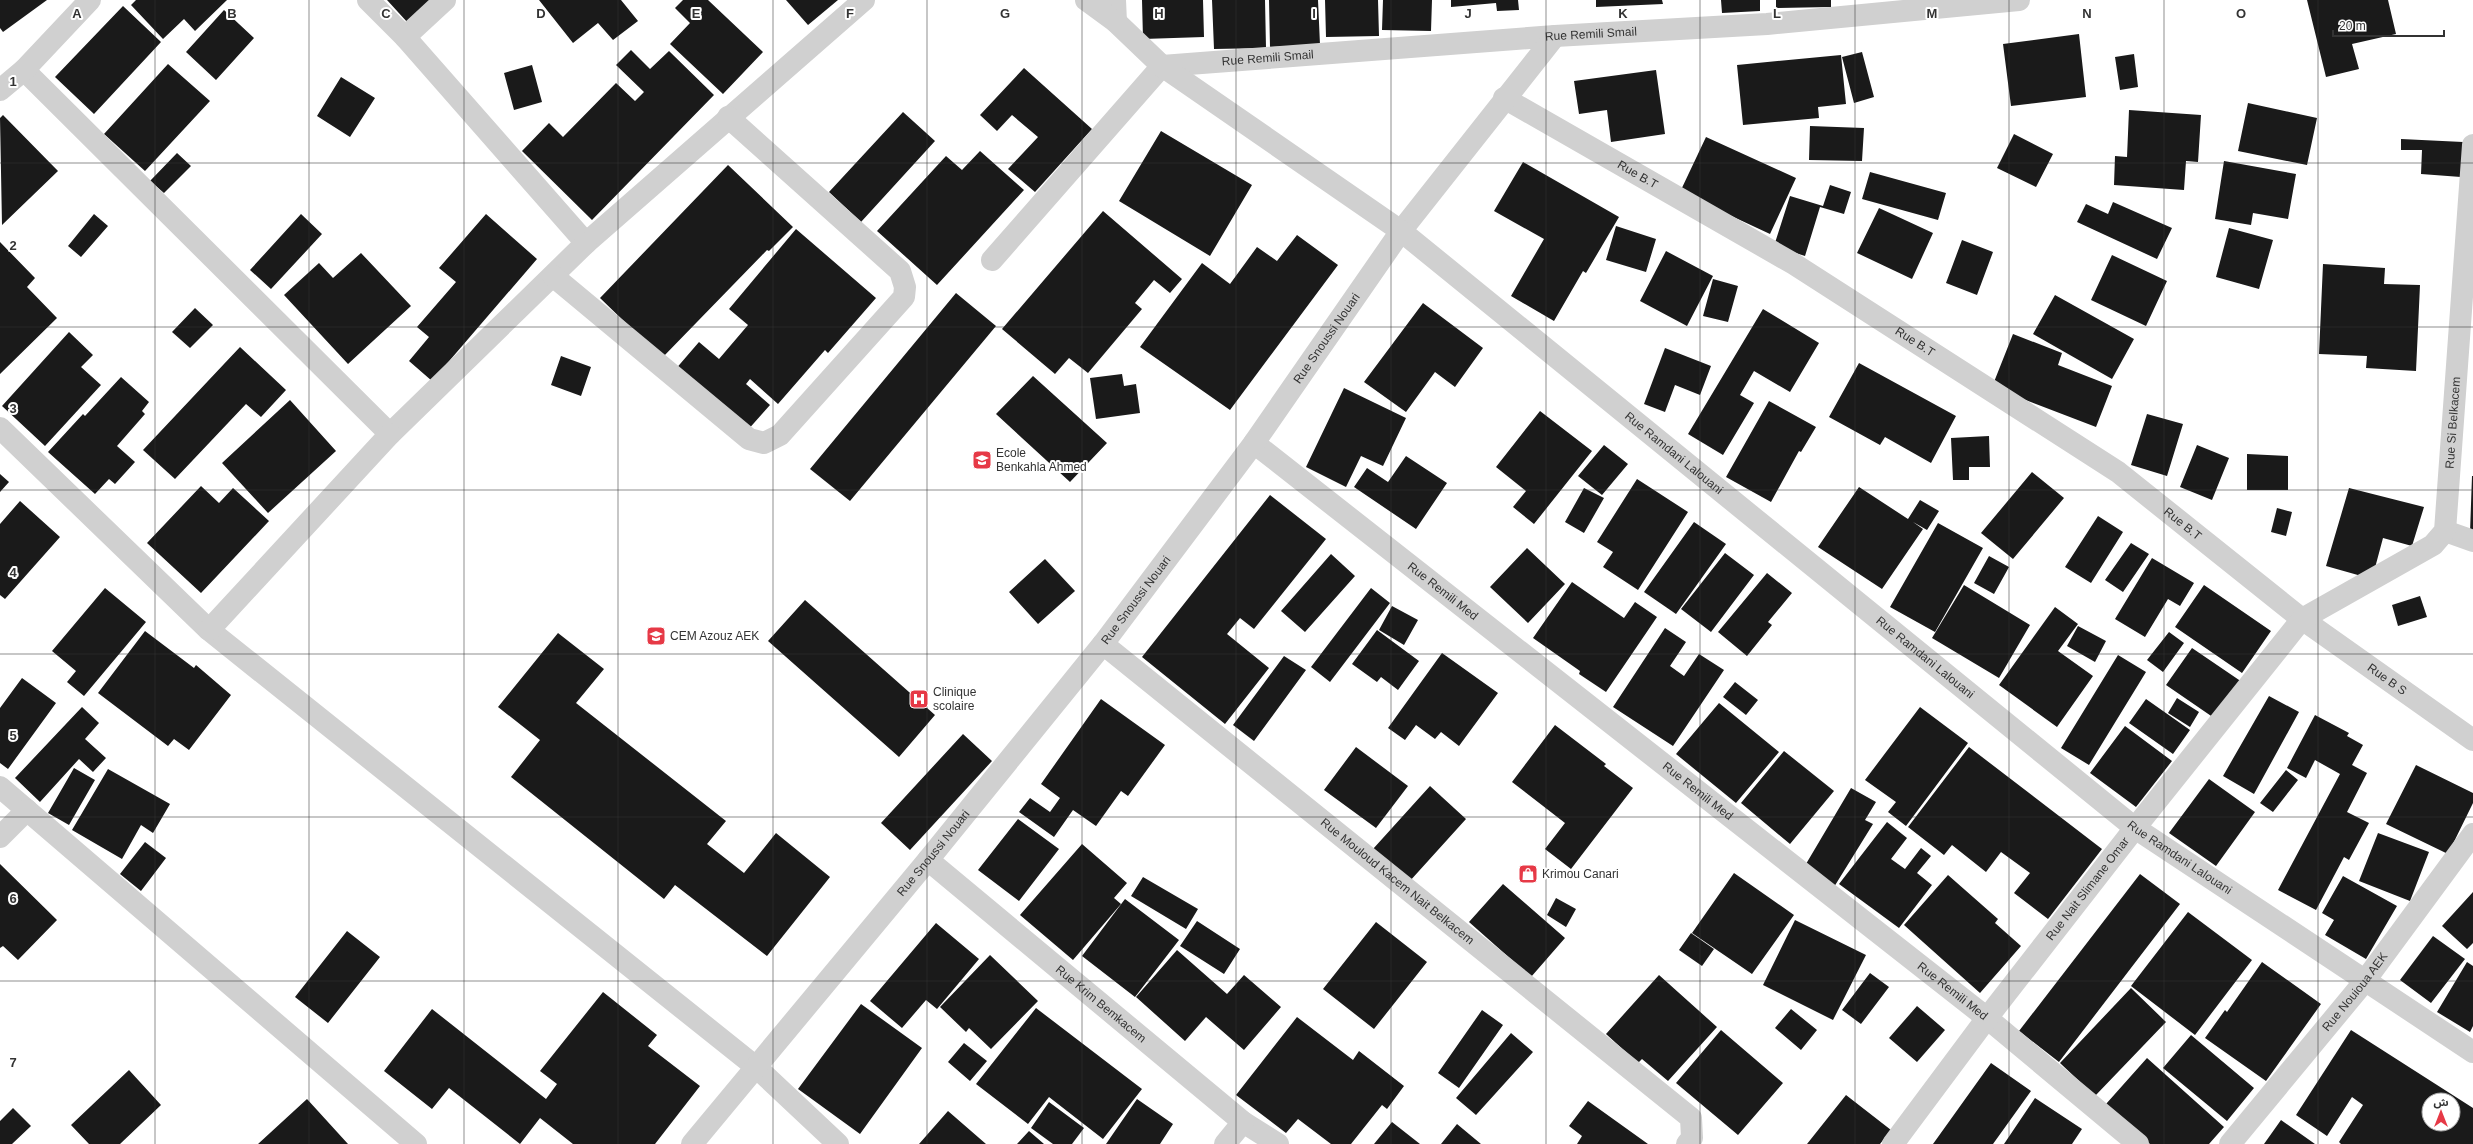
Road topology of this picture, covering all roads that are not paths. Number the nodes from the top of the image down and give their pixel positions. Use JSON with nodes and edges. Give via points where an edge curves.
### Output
{"nodes":[{"id":1,"x":90,"y":0,"type":"edge"},
{"id":2,"x":368,"y":0,"type":"edge"},
{"id":3,"x":445,"y":0,"type":"edge"},
{"id":4,"x":864,"y":0,"type":"edge"},
{"id":5,"x":1086,"y":0,"type":"edge"},
{"id":6,"x":1115,"y":0,"type":"edge"},
{"id":7,"x":2019,"y":0,"type":"edge"},
{"id":8,"x":1116,"y":22,"type":"junction"},
{"id":9,"x":1555,"y":36,"type":"junction"},
{"id":10,"x":405,"y":37,"type":"junction"},
{"id":11,"x":1162,"y":66,"type":"junction"},
{"id":12,"x":24,"y":70,"type":"junction"},
{"id":13,"x":0,"y":90,"type":"edge"},
{"id":14,"x":1504,"y":98,"type":"junction"},
{"id":15,"x":728,"y":117,"type":"junction"},
{"id":16,"x":2473,"y":145,"type":"edge"},
{"id":17,"x":1401,"y":231,"type":"junction"},
{"id":18,"x":586,"y":243,"type":"junction"},
{"id":19,"x":992,"y":260,"type":"dead end"},
{"id":20,"x":553,"y":276,"type":"junction"},
{"id":21,"x":0,"y":428,"type":"edge"},
{"id":22,"x":390,"y":434,"type":"junction"},
{"id":23,"x":1254,"y":443,"type":"junction"},
{"id":24,"x":2444,"y":531,"type":"junction"},
{"id":25,"x":2473,"y":541,"type":"edge"},
{"id":26,"x":2302,"y":619,"type":"junction"},
{"id":27,"x":209,"y":630,"type":"junction"},
{"id":28,"x":1103,"y":644,"type":"junction"},
{"id":29,"x":2473,"y":740,"type":"edge"},
{"id":30,"x":0,"y":787,"type":"edge"},
{"id":31,"x":27,"y":810,"type":"junction"},
{"id":32,"x":2135,"y":828,"type":"junction"},
{"id":33,"x":2473,"y":834,"type":"edge"},
{"id":34,"x":0,"y":837,"type":"edge"},
{"id":35,"x":928,"y":860,"type":"junction"},
{"id":36,"x":2364,"y":982,"type":"junction"},
{"id":37,"x":1987,"y":1018,"type":"junction"},
{"id":38,"x":2473,"y":1052,"type":"edge"},
{"id":39,"x":756,"y":1067,"type":"junction"},
{"id":40,"x":1243,"y":1122,"type":"junction"},
{"id":41,"x":416,"y":1144,"type":"edge"},
{"id":42,"x":692,"y":1144,"type":"edge"},
{"id":43,"x":838,"y":1144,"type":"edge"},
{"id":44,"x":1225,"y":1144,"type":"edge"},
{"id":45,"x":1278,"y":1144,"type":"edge"},
{"id":46,"x":1687,"y":1144,"type":"edge"},
{"id":47,"x":1894,"y":1144,"type":"edge"},
{"id":48,"x":2138,"y":1144,"type":"edge"},
{"id":49,"x":2230,"y":1144,"type":"edge"}],
"edges":[{"from":1,"to":12,"type":"street"},
{"from":2,"to":10,"type":"street"},
{"from":3,"to":10,"type":"street"},
{"from":4,"to":15,"type":"street"},
{"from":5,"to":8,"type":"street","name":"Rue Ramdani Lalouani"},
{"from":6,"to":8,"type":"street"},
{"from":7,"to":9,"type":"street","name":"Rue Remili Smail","via":[[1767,24]]},
{"from":8,"to":11,"type":"street","name":"Rue Ramdani Lalouani"},
{"from":9,"to":11,"type":"street","name":"Rue Remili Smail"},
{"from":9,"to":14,"type":"street","name":"Rue Snoussi Nouari"},
{"from":10,"to":18,"type":"street"},
{"from":11,"to":17,"type":"street","name":"Rue Ramdani Lalouani"},
{"from":11,"to":19,"type":"street"},
{"from":12,"to":13,"type":"street"},
{"from":12,"to":22,"type":"street"},
{"from":14,"to":17,"type":"street","name":"Rue Snoussi Nouari"},
{"from":14,"to":26,"type":"street","name":"Rue B.T","via":[[1794,264],[2118,472]]},
{"from":15,"to":18,"type":"street"},
{"from":15,"to":20,"type":"street","via":[[900,271],[905,287],[904,296],[780,435],[764,443],[749,439]]},
{"from":16,"to":24,"type":"street","name":"Rue Si Belkacem"},
{"from":17,"to":23,"type":"street","name":"Rue Snoussi Nouari"},
{"from":17,"to":32,"type":"street","name":"Rue Ramdani Lalouani"},
{"from":18,"to":20,"type":"street"},
{"from":20,"to":22,"type":"street"},
{"from":21,"to":27,"type":"street"},
{"from":22,"to":27,"type":"street"},
{"from":23,"to":28,"type":"street","name":"Rue Snoussi Nouari"},
{"from":23,"to":37,"type":"street","name":"Rue Remili Med"},
{"from":24,"to":25,"type":"street"},
{"from":24,"to":26,"type":"street","via":[[2433,545]]},
{"from":26,"to":29,"type":"street","name":"Rue B S"},
{"from":26,"to":32,"type":"street","name":"Rue Nait Slimane Omar"},
{"from":27,"to":39,"type":"street"},
{"from":28,"to":35,"type":"street","name":"Rue Snoussi Nouari"},
{"from":28,"to":46,"type":"street","name":"Rue Mouloud Kacem Nait Belkacem","via":[[1691,1118],[1692,1138]]},
{"from":30,"to":31,"type":"street"},
{"from":31,"to":34,"type":"street"},
{"from":31,"to":41,"type":"street"},
{"from":32,"to":36,"type":"street","name":"Rue Ramdani Lalouani"},
{"from":32,"to":37,"type":"street","name":"Rue Nait Slimane Omar"},
{"from":33,"to":36,"type":"street","name":"Rue Nouioua AEK"},
{"from":35,"to":39,"type":"street","name":"Rue Snoussi Nouari"},
{"from":35,"to":40,"type":"street","name":"Rue Krim Bemkacem"},
{"from":36,"to":38,"type":"street","name":"Rue Ramdani Lalouani"},
{"from":36,"to":49,"type":"street","name":"Rue Nouioua AEK"},
{"from":37,"to":47,"type":"street","name":"Rue Nait Slimane Omar"},
{"from":37,"to":48,"type":"street","name":"Rue Remili Med"},
{"from":39,"to":42,"type":"street","name":"Rue Snoussi Nouari"},
{"from":39,"to":43,"type":"street"},
{"from":40,"to":44,"type":"street"},
{"from":40,"to":45,"type":"street","name":"Rue Krim Bemkacem"}]}
